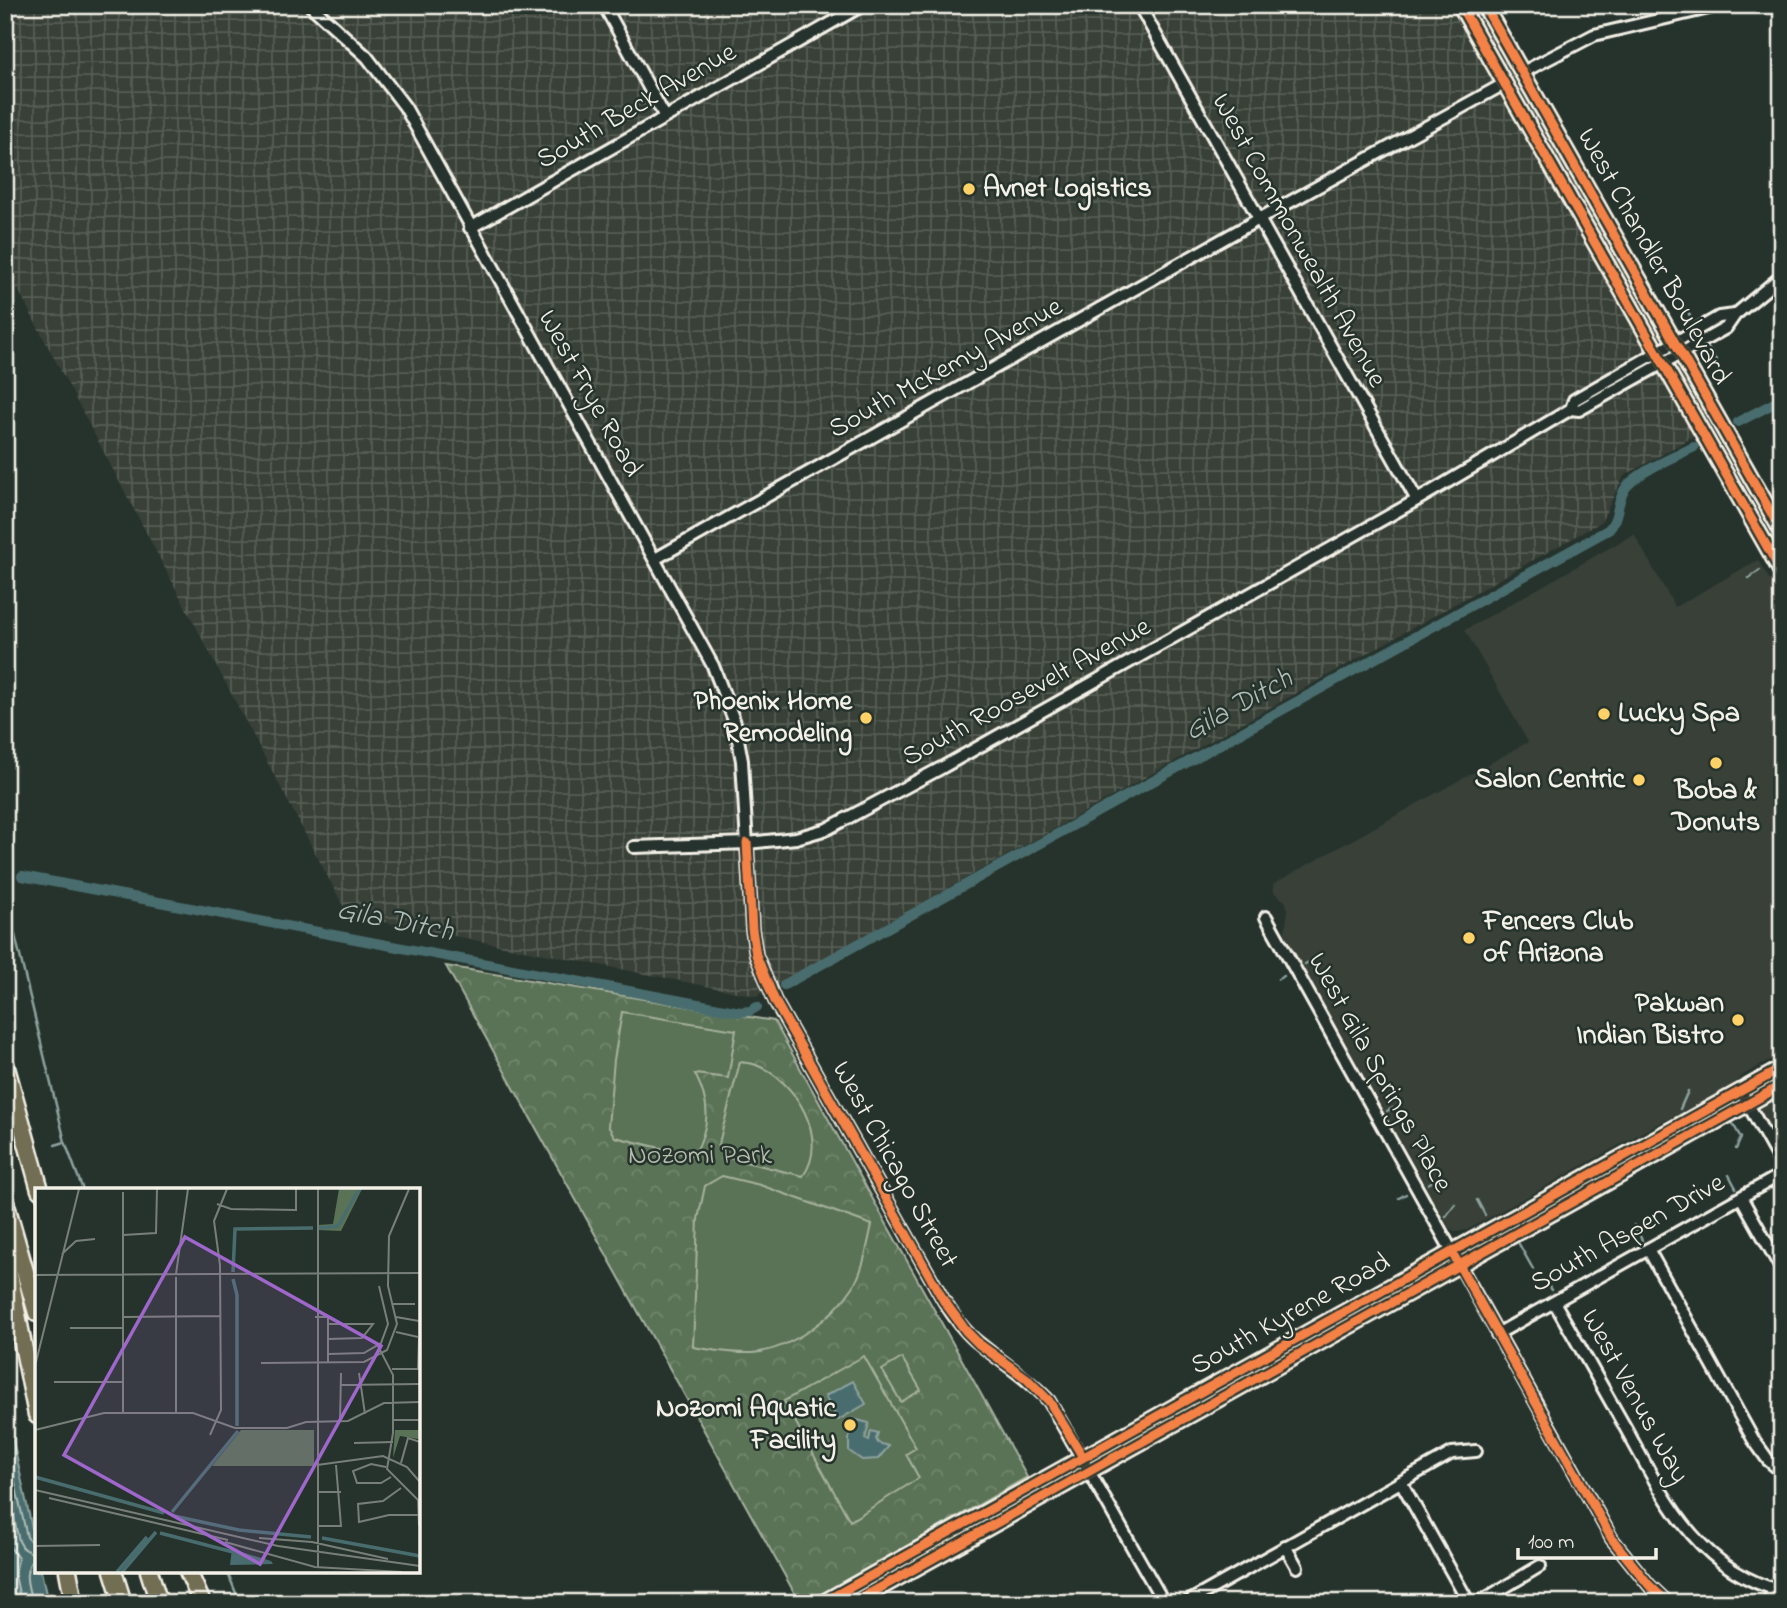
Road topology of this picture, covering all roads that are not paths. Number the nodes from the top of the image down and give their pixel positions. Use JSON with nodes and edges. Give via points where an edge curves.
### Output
{"nodes":[{"id":1,"x":310,"y":5,"type":"edge"},
{"id":2,"x":604,"y":5,"type":"edge"},
{"id":3,"x":863,"y":5,"type":"edge"},
{"id":4,"x":1139,"y":5,"type":"edge"},
{"id":5,"x":1460,"y":5,"type":"edge"},
{"id":6,"x":1484,"y":5,"type":"edge"},
{"id":7,"x":1722,"y":5,"type":"edge"},
{"id":8,"x":1522,"y":72,"type":"junction"},
{"id":9,"x":1504,"y":84,"type":"junction"},
{"id":10,"x":664,"y":117,"type":"junction"},
{"id":11,"x":1259,"y":219,"type":"junction"},
{"id":12,"x":470,"y":228,"type":"junction"},
{"id":13,"x":1782,"y":276,"type":"edge"},
{"id":14,"x":1677,"y":348,"type":"junction"},
{"id":15,"x":1659,"y":358,"type":"junction"},
{"id":16,"x":1418,"y":500,"type":"junction"},
{"id":17,"x":1782,"y":532,"type":"edge"},
{"id":18,"x":655,"y":559,"type":"junction"},
{"id":19,"x":1782,"y":573,"type":"edge"},
{"id":20,"x":747,"y":843,"type":"junction"},
{"id":21,"x":634,"y":847,"type":"dead end"},
{"id":22,"x":1266,"y":917,"type":"dead end"},
{"id":23,"x":5,"y":1064,"type":"edge"},
{"id":24,"x":1782,"y":1068,"type":"edge"},
{"id":25,"x":1782,"y":1085,"type":"edge"},
{"id":26,"x":1741,"y":1091,"type":"junction"},
{"id":27,"x":1748,"y":1104,"type":"junction"},
{"id":28,"x":1782,"y":1166,"type":"edge"},
{"id":29,"x":1782,"y":1174,"type":"edge"},
{"id":30,"x":41,"y":1188,"type":"edge"},
{"id":31,"x":1741,"y":1197,"type":"junction"},
{"id":32,"x":5,"y":1202,"type":"edge"},
{"id":33,"x":1647,"y":1249,"type":"junction"},
{"id":34,"x":1451,"y":1251,"type":"junction"},
{"id":35,"x":5,"y":1254,"type":"edge"},
{"id":36,"x":1459,"y":1265,"type":"junction"},
{"id":37,"x":1782,"y":1270,"type":"edge"},
{"id":38,"x":1554,"y":1302,"type":"junction"},
{"id":39,"x":35,"y":1306,"type":"edge"},
{"id":40,"x":1497,"y":1334,"type":"junction"},
{"id":41,"x":35,"y":1405,"type":"edge"},
{"id":42,"x":1476,"y":1451,"type":"dead end"},
{"id":43,"x":1083,"y":1457,"type":"junction"},
{"id":44,"x":1090,"y":1472,"type":"junction"},
{"id":45,"x":1782,"y":1472,"type":"edge"},
{"id":46,"x":1401,"y":1482,"type":"junction"},
{"id":47,"x":1285,"y":1546,"type":"junction"},
{"id":48,"x":1540,"y":1566,"type":"dead end"},
{"id":49,"x":1297,"y":1567,"type":"dead end"},
{"id":50,"x":68,"y":1573,"type":"edge"},
{"id":51,"x":114,"y":1573,"type":"edge"},
{"id":52,"x":150,"y":1573,"type":"edge"},
{"id":53,"x":189,"y":1573,"type":"edge"},
{"id":54,"x":1778,"y":1590,"type":"edge"},
{"id":55,"x":1664,"y":1602,"type":"edge"},
{"id":56,"x":74,"y":1603,"type":"edge"},
{"id":57,"x":123,"y":1603,"type":"edge"},
{"id":58,"x":159,"y":1603,"type":"edge"},
{"id":59,"x":202,"y":1603,"type":"edge"},
{"id":60,"x":822,"y":1603,"type":"edge"},
{"id":61,"x":853,"y":1603,"type":"edge"},
{"id":62,"x":1164,"y":1603,"type":"edge"},
{"id":63,"x":1186,"y":1603,"type":"edge"},
{"id":64,"x":1469,"y":1603,"type":"edge"},
{"id":65,"x":1478,"y":1603,"type":"edge"},
{"id":66,"x":1768,"y":1603,"type":"edge"}],
"edges":[{"from":1,"to":12,"type":"street","name":"West Frye Road","via":[[358,48],[405,107]]},
{"from":2,"to":10,"type":"street"},
{"from":3,"to":10,"type":"street","name":"South Beck Avenue"},
{"from":4,"to":11,"type":"street","name":"West Commonwealth Avenue"},
{"from":5,"to":9,"type":"main road","name":"West Chandler Boulevard"},
{"from":6,"to":8,"type":"main road","name":"West Chandler Boulevard"},
{"from":7,"to":8,"type":"street","via":[[1594,35]]},
{"from":8,"to":14,"type":"main road","name":"West Chandler Boulevard"},
{"from":9,"to":11,"type":"street","name":"South McKemy Avenue"},
{"from":9,"to":15,"type":"main road","name":"West Chandler Boulevard"},
{"from":10,"to":12,"type":"street","name":"South Beck Avenue"},
{"from":11,"to":16,"type":"street","name":"West Commonwealth Avenue"},
{"from":11,"to":18,"type":"street","name":"South McKemy Avenue"},
{"from":12,"to":18,"type":"street","name":"West Frye Road"},
{"from":13,"to":14,"type":"street","name":"South Roosevelt Avenue","via":[[1726,328]]},
{"from":14,"to":15,"type":"street","name":"South Roosevelt Avenue"},
{"from":14,"to":17,"type":"main road","name":"West Chandler Boulevard"},
{"from":15,"to":16,"type":"street","name":"South Roosevelt Avenue","via":[[1574,400],[1571,409]]},
{"from":15,"to":19,"type":"main road","name":"West Chandler Boulevard"},
{"from":16,"to":20,"type":"street","name":"South Roosevelt Avenue","via":[[827,829],[796,838]]},
{"from":18,"to":20,"type":"street","name":"West Frye Road","via":[[713,666],[735,723]]},
{"from":20,"to":21,"type":"street","name":"South Roosevelt Avenue"},
{"from":20,"to":43,"type":"street","name":"West Chicago Street","via":[[756,956],[775,1001],[944,1301],[965,1331],[1039,1390]]},
{"from":22,"to":34,"type":"street","name":"West Gila Springs Place"},
{"from":23,"to":30,"type":"highway"},
{"from":24,"to":26,"type":"main road","name":"South Kyrene Road"},
{"from":25,"to":27,"type":"main road","name":"South Kyrene Road"},
{"from":26,"to":27,"type":"street"},
{"from":26,"to":34,"type":"main road","name":"South Kyrene Road"},
{"from":27,"to":28,"type":"street"},
{"from":27,"to":36,"type":"main road","name":"South Kyrene Road"},
{"from":29,"to":31,"type":"street","name":"South Aspen Drive"},
{"from":31,"to":33,"type":"street","name":"South Aspen Drive"},
{"from":31,"to":37,"type":"street"},
{"from":32,"to":39,"type":"highway"},
{"from":33,"to":38,"type":"street","name":"South Aspen Drive"},
{"from":33,"to":45,"type":"street","via":[[1753,1439]]},
{"from":34,"to":36,"type":"street","name":"West Gila Springs Place"},
{"from":34,"to":43,"type":"main road","name":"South Kyrene Road"},
{"from":35,"to":41,"type":"highway"},
{"from":36,"to":40,"type":"street","name":"West Gila Springs Place"},
{"from":36,"to":44,"type":"main road","name":"South Kyrene Road"},
{"from":38,"to":40,"type":"street","name":"South Aspen Drive"},
{"from":38,"to":54,"type":"street","name":"West Venus Way","via":[[1683,1526],[1719,1560]]},
{"from":40,"to":55,"type":"street","name":"West Gila Springs Place","via":[[1612,1539]]},
{"from":42,"to":46,"type":"street","via":[[1452,1453]]},
{"from":43,"to":44,"type":"street","name":"West Chicago Street"},
{"from":43,"to":60,"type":"main road","name":"South Kyrene Road"},
{"from":44,"to":61,"type":"main road","name":"South Kyrene Road"},
{"from":44,"to":62,"type":"street","name":"West Chicago Street"},
{"from":46,"to":47,"type":"street"},
{"from":46,"to":64,"type":"street"},
{"from":47,"to":49,"type":"street"},
{"from":47,"to":63,"type":"street"},
{"from":48,"to":65,"type":"street"},
{"from":50,"to":56,"type":"highway"},
{"from":51,"to":57,"type":"highway"},
{"from":52,"to":58,"type":"highway"},
{"from":53,"to":59,"type":"highway"},
{"from":54,"to":66,"type":"street"}]}
